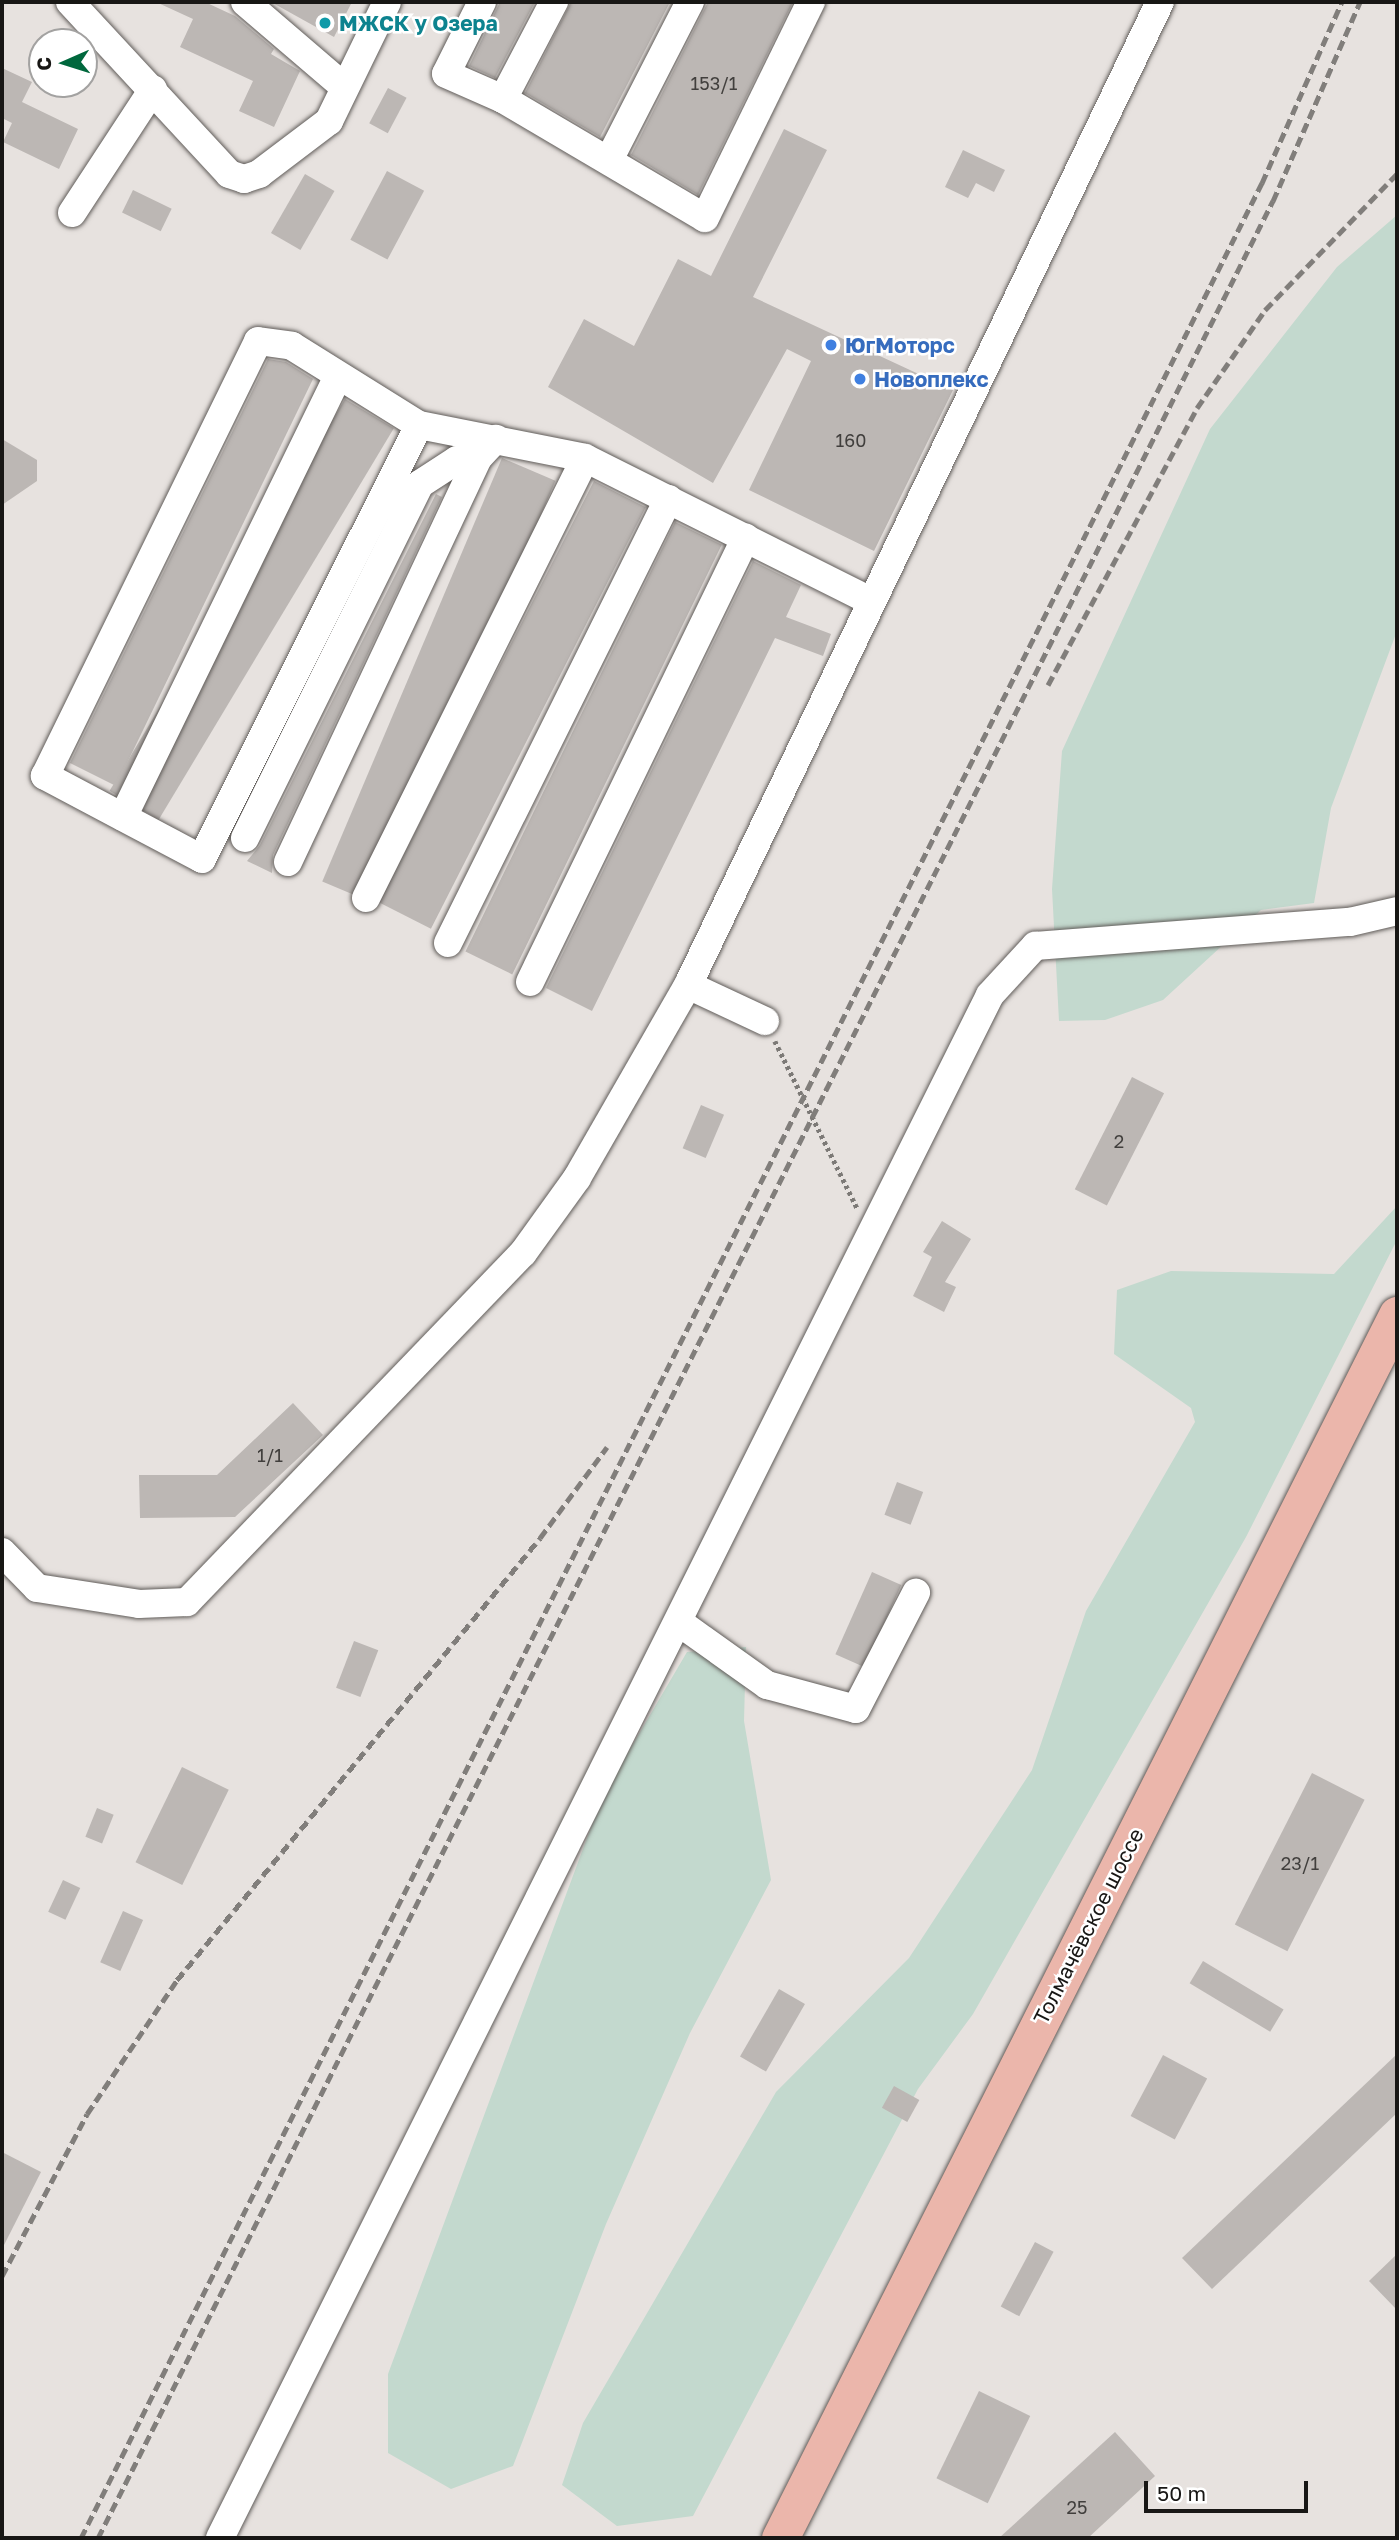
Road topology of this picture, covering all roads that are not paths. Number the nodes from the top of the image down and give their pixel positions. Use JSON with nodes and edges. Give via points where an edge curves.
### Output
{"nodes":[{"id":1,"x":70,"y":2,"type":"edge"},
{"id":2,"x":245,"y":2,"type":"edge"},
{"id":3,"x":387,"y":2,"type":"edge"},
{"id":4,"x":482,"y":2,"type":"edge"},
{"id":5,"x":554,"y":2,"type":"edge"},
{"id":6,"x":690,"y":2,"type":"edge"},
{"id":7,"x":811,"y":2,"type":"edge"},
{"id":8,"x":1160,"y":2,"type":"edge"},
{"id":9,"x":343,"y":86,"type":"junction"},
{"id":10,"x":153,"y":89,"type":"junction"},
{"id":11,"x":503,"y":99,"type":"junction"},
{"id":12,"x":609,"y":160,"type":"junction"},
{"id":13,"x":72,"y":213,"type":"dead end"},
{"id":14,"x":337,"y":378,"type":"junction"},
{"id":15,"x":419,"y":425,"type":"junction"},
{"id":16,"x":488,"y":448,"type":"junction"},
{"id":17,"x":584,"y":458,"type":"junction"},
{"id":18,"x":668,"y":499,"type":"junction"},
{"id":19,"x":746,"y":538,"type":"junction"},
{"id":20,"x":871,"y":601,"type":"junction"},
{"id":21,"x":123,"y":817,"type":"junction"},
{"id":22,"x":245,"y":838,"type":"dead end"},
{"id":23,"x":288,"y":862,"type":"dead end"},
{"id":24,"x":366,"y":898,"type":"dead end"},
{"id":25,"x":1397,"y":911,"type":"edge"},
{"id":26,"x":448,"y":943,"type":"dead end"},
{"id":27,"x":530,"y":982,"type":"dead end"},
{"id":28,"x":688,"y":985,"type":"junction"},
{"id":29,"x":765,"y":1021,"type":"road end"},
{"id":30,"x":1397,"y":1315,"type":"edge"},
{"id":31,"x":2,"y":1552,"type":"edge"},
{"id":32,"x":916,"y":1593,"type":"dead end"},
{"id":33,"x":680,"y":1623,"type":"junction"},
{"id":34,"x":220,"y":2538,"type":"edge"},
{"id":35,"x":779,"y":2538,"type":"edge"}],
"edges":[{"from":1,"to":10,"type":"street"},
{"from":2,"to":9,"type":"street"},
{"from":3,"to":9,"type":"street"},
{"from":4,"to":11,"type":"street","via":[[446,75]]},
{"from":5,"to":11,"type":"street"},
{"from":6,"to":12,"type":"street"},
{"from":7,"to":12,"type":"street","via":[[705,218]]},
{"from":8,"to":20,"type":"street"},
{"from":9,"to":10,"type":"street","via":[[328,121],[260,174],[244,179],[229,174]]},
{"from":10,"to":13,"type":"street"},
{"from":11,"to":12,"type":"street"},
{"from":14,"to":15,"type":"street"},
{"from":14,"to":21,"type":"street"},
{"from":14,"to":21,"type":"street","via":[[292,346],[258,341],[45,776]]},
{"from":15,"to":16,"type":"street"},
{"from":15,"to":21,"type":"street","via":[[202,859]]},
{"from":16,"to":17,"type":"street"},
{"from":16,"to":22,"type":"street","via":[[457,460],[420,484]]},
{"from":16,"to":23,"type":"street"},
{"from":17,"to":18,"type":"street"},
{"from":17,"to":24,"type":"street"},
{"from":18,"to":19,"type":"street"},
{"from":18,"to":26,"type":"street"},
{"from":19,"to":20,"type":"street"},
{"from":19,"to":27,"type":"street"},
{"from":20,"to":28,"type":"street"},
{"from":25,"to":33,"type":"street","via":[[1350,922],[1035,946],[990,995]]},
{"from":28,"to":29,"type":"street"},
{"from":28,"to":31,"type":"street","via":[[577,1178],[523,1253],[187,1602],[139,1604],[37,1588]]},
{"from":30,"to":35,"type":"main road","name":"Толмачёвское шоссе"},
{"from":32,"to":33,"type":"street","via":[[856,1709],[766,1685]]},
{"from":33,"to":34,"type":"street"}]}
